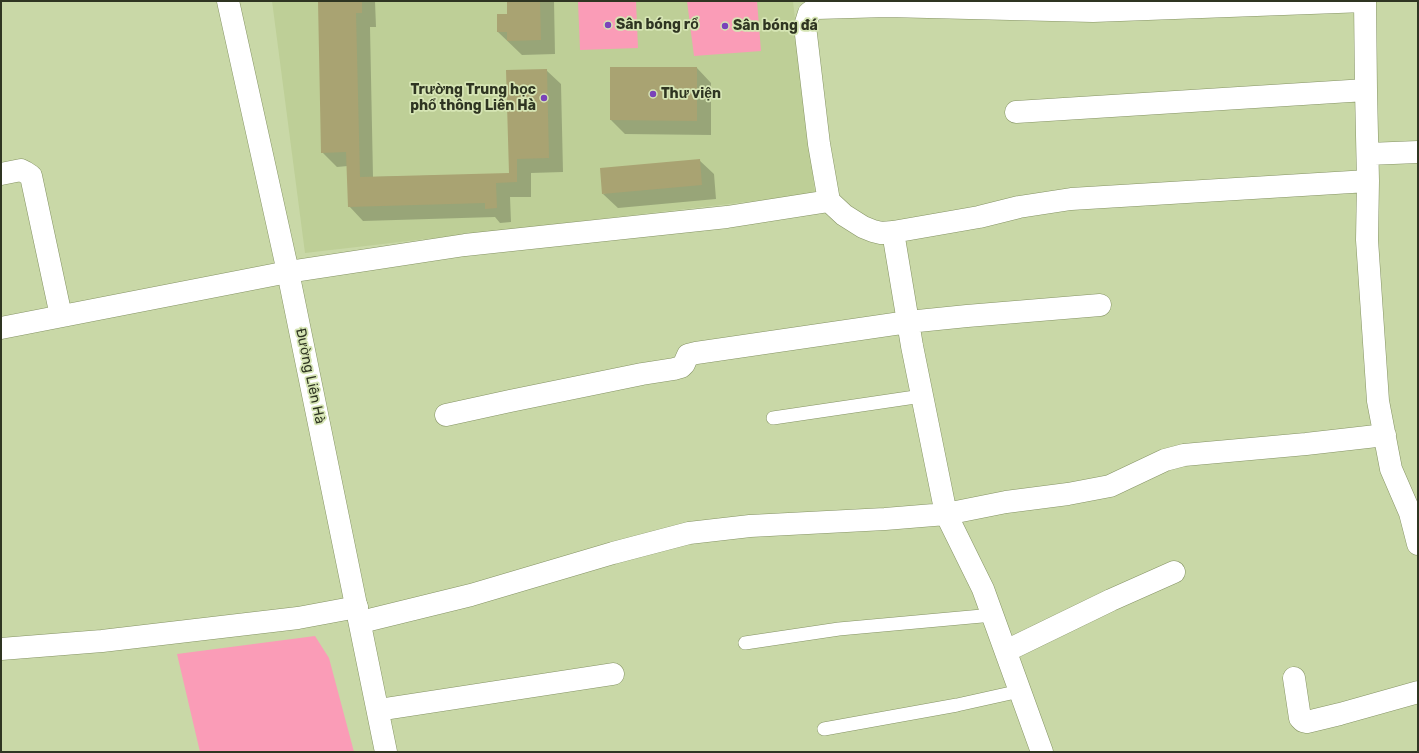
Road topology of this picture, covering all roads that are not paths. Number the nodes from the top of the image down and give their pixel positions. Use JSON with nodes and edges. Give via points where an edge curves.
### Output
{"nodes":[{"id":1,"x":228,"y":1,"type":"edge"},
{"id":2,"x":1365,"y":1,"type":"edge"},
{"id":3,"x":1366,"y":90,"type":"junction"},
{"id":4,"x":1016,"y":112,"type":"dead end"},
{"id":5,"x":1418,"y":152,"type":"edge"},
{"id":6,"x":1368,"y":154,"type":"junction"},
{"id":7,"x":1,"y":174,"type":"edge"},
{"id":8,"x":1368,"y":181,"type":"junction"},
{"id":9,"x":829,"y":201,"type":"junction"},
{"id":10,"x":893,"y":232,"type":"junction"},
{"id":11,"x":288,"y":272,"type":"junction"},
{"id":12,"x":1100,"y":305,"type":"dead end"},
{"id":13,"x":61,"y":316,"type":"junction"},
{"id":14,"x":908,"y":322,"type":"junction"},
{"id":15,"x":1,"y":328,"type":"edge"},
{"id":16,"x":922,"y":396,"type":"junction"},
{"id":17,"x":446,"y":416,"type":"dead end"},
{"id":18,"x":773,"y":418,"type":"dead end"},
{"id":19,"x":1385,"y":435,"type":"junction"},
{"id":20,"x":946,"y":514,"type":"junction"},
{"id":21,"x":1418,"y":544,"type":"edge"},
{"id":22,"x":1174,"y":572,"type":"dead end"},
{"id":23,"x":359,"y":614,"type":"junction"},
{"id":24,"x":993,"y":615,"type":"junction"},
{"id":25,"x":746,"y":643,"type":"dead end"},
{"id":26,"x":1,"y":649,"type":"edge"},
{"id":27,"x":1006,"y":651,"type":"junction"},
{"id":28,"x":613,"y":674,"type":"dead end"},
{"id":29,"x":1294,"y":678,"type":"dead end"},
{"id":30,"x":1020,"y":691,"type":"junction"},
{"id":31,"x":1418,"y":692,"type":"edge"},
{"id":32,"x":378,"y":710,"type":"junction"},
{"id":33,"x":824,"y":730,"type":"dead end"},
{"id":34,"x":386,"y":752,"type":"edge"},
{"id":35,"x":1042,"y":752,"type":"edge"}],
"edges":[{"from":1,"to":11,"type":"street","name":"Đường Liên Hà"},
{"from":2,"to":3,"type":"street"},
{"from":2,"to":9,"type":"street","via":[[1093,11],[887,6],[816,8],[809,13],[806,36],[819,144]]},
{"from":3,"to":4,"type":"street"},
{"from":3,"to":6,"type":"street"},
{"from":5,"to":6,"type":"street"},
{"from":6,"to":8,"type":"street"},
{"from":7,"to":13,"type":"street","via":[[21,170],[31,176]]},
{"from":8,"to":10,"type":"street","via":[[1071,199]]},
{"from":8,"to":19,"type":"street","via":[[1367,240],[1378,401]]},
{"from":9,"to":10,"type":"street","via":[[844,215],[863,227],[881,233]]},
{"from":9,"to":11,"type":"street","via":[[727,217],[465,245]]},
{"from":10,"to":14,"type":"street"},
{"from":11,"to":13,"type":"street"},
{"from":11,"to":23,"type":"street","name":"Đường Liên Hà"},
{"from":12,"to":14,"type":"street"},
{"from":13,"to":15,"type":"street"},
{"from":14,"to":16,"type":"street"},
{"from":14,"to":17,"type":"street","via":[[696,353],[688,355],[681,368]]},
{"from":16,"to":18,"type":"lane"},
{"from":16,"to":20,"type":"street"},
{"from":19,"to":20,"type":"street","via":[[1184,455],[1165,460],[1110,486]]},
{"from":19,"to":21,"type":"street","via":[[1391,469],[1410,512]]},
{"from":20,"to":23,"type":"street","via":[[750,526],[689,533],[470,595]]},
{"from":20,"to":24,"type":"street","via":[[984,589]]},
{"from":22,"to":27,"type":"street"},
{"from":23,"to":26,"type":"street"},
{"from":23,"to":32,"type":"street","name":"Đường Liên Hà"},
{"from":24,"to":25,"type":"lane","via":[[839,629]]},
{"from":24,"to":27,"type":"street"},
{"from":27,"to":30,"type":"street"},
{"from":28,"to":32,"type":"street"},
{"from":29,"to":31,"type":"street","via":[[1300,718],[1307,722]]},
{"from":30,"to":33,"type":"lane"},
{"from":30,"to":35,"type":"street"},
{"from":32,"to":34,"type":"street","name":"Đường Liên Hà"}]}
